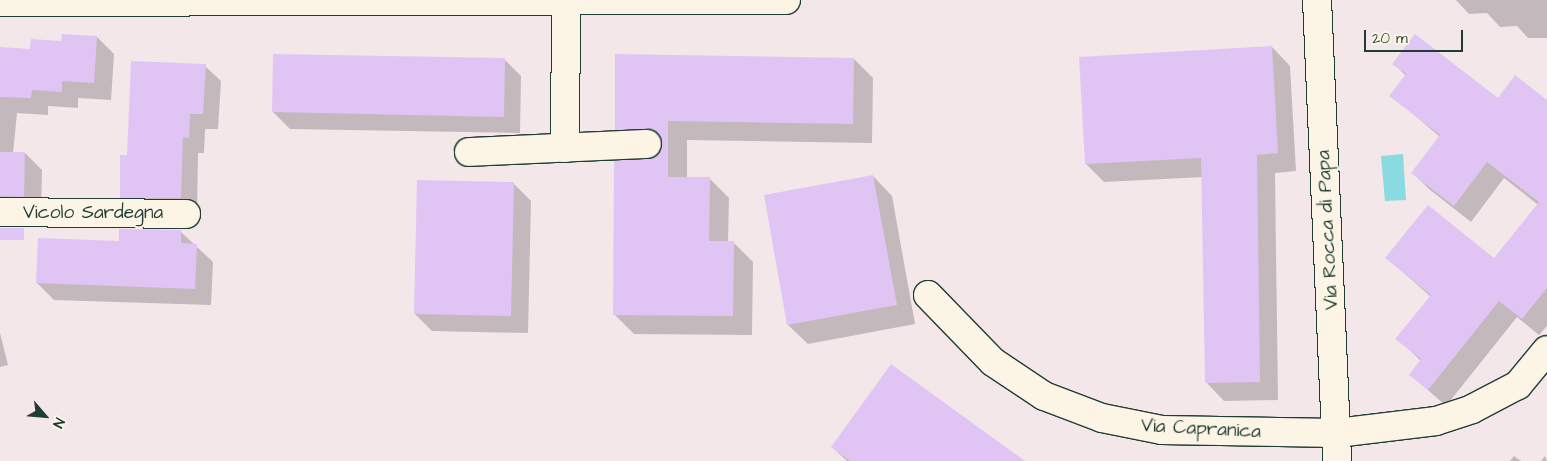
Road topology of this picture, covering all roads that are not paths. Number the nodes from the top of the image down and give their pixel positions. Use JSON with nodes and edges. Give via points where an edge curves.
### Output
{"nodes":[{"id":1,"x":786,"y":0,"type":"edge"},
{"id":2,"x":1317,"y":0,"type":"edge"},
{"id":3,"x":0,"y":2,"type":"edge"},
{"id":4,"x":566,"y":2,"type":"junction"},
{"id":5,"x":647,"y":144,"type":"dead end"},
{"id":6,"x":564,"y":148,"type":"junction"},
{"id":7,"x":469,"y":152,"type":"dead end"},
{"id":8,"x":0,"y":212,"type":"edge"},
{"id":9,"x":186,"y":214,"type":"dead end"},
{"id":10,"x":928,"y":295,"type":"dead end"},
{"id":11,"x":1543,"y":360,"type":"edge"},
{"id":12,"x":1337,"y":433,"type":"junction"},
{"id":13,"x":1337,"y":461,"type":"edge"}],
"edges":[{"from":1,"to":4,"type":"street"},
{"from":2,"to":12,"type":"street","name":"Via Rocca di Papa"},
{"from":3,"to":4,"type":"street"},
{"from":4,"to":6,"type":"street"},
{"from":5,"to":6,"type":"street"},
{"from":6,"to":7,"type":"street"},
{"from":8,"to":9,"type":"street","name":"Vicolo Sardegna"},
{"from":10,"to":12,"type":"street","name":"Via Capranica","via":[[970,340],[1018,381],[1044,396],[1102,418],[1162,430]]},
{"from":11,"to":12,"type":"street","name":"Via Capranica","via":[[1518,384],[1472,409],[1405,427]]},
{"from":12,"to":13,"type":"street","name":"Via Rocca di Papa"}]}
